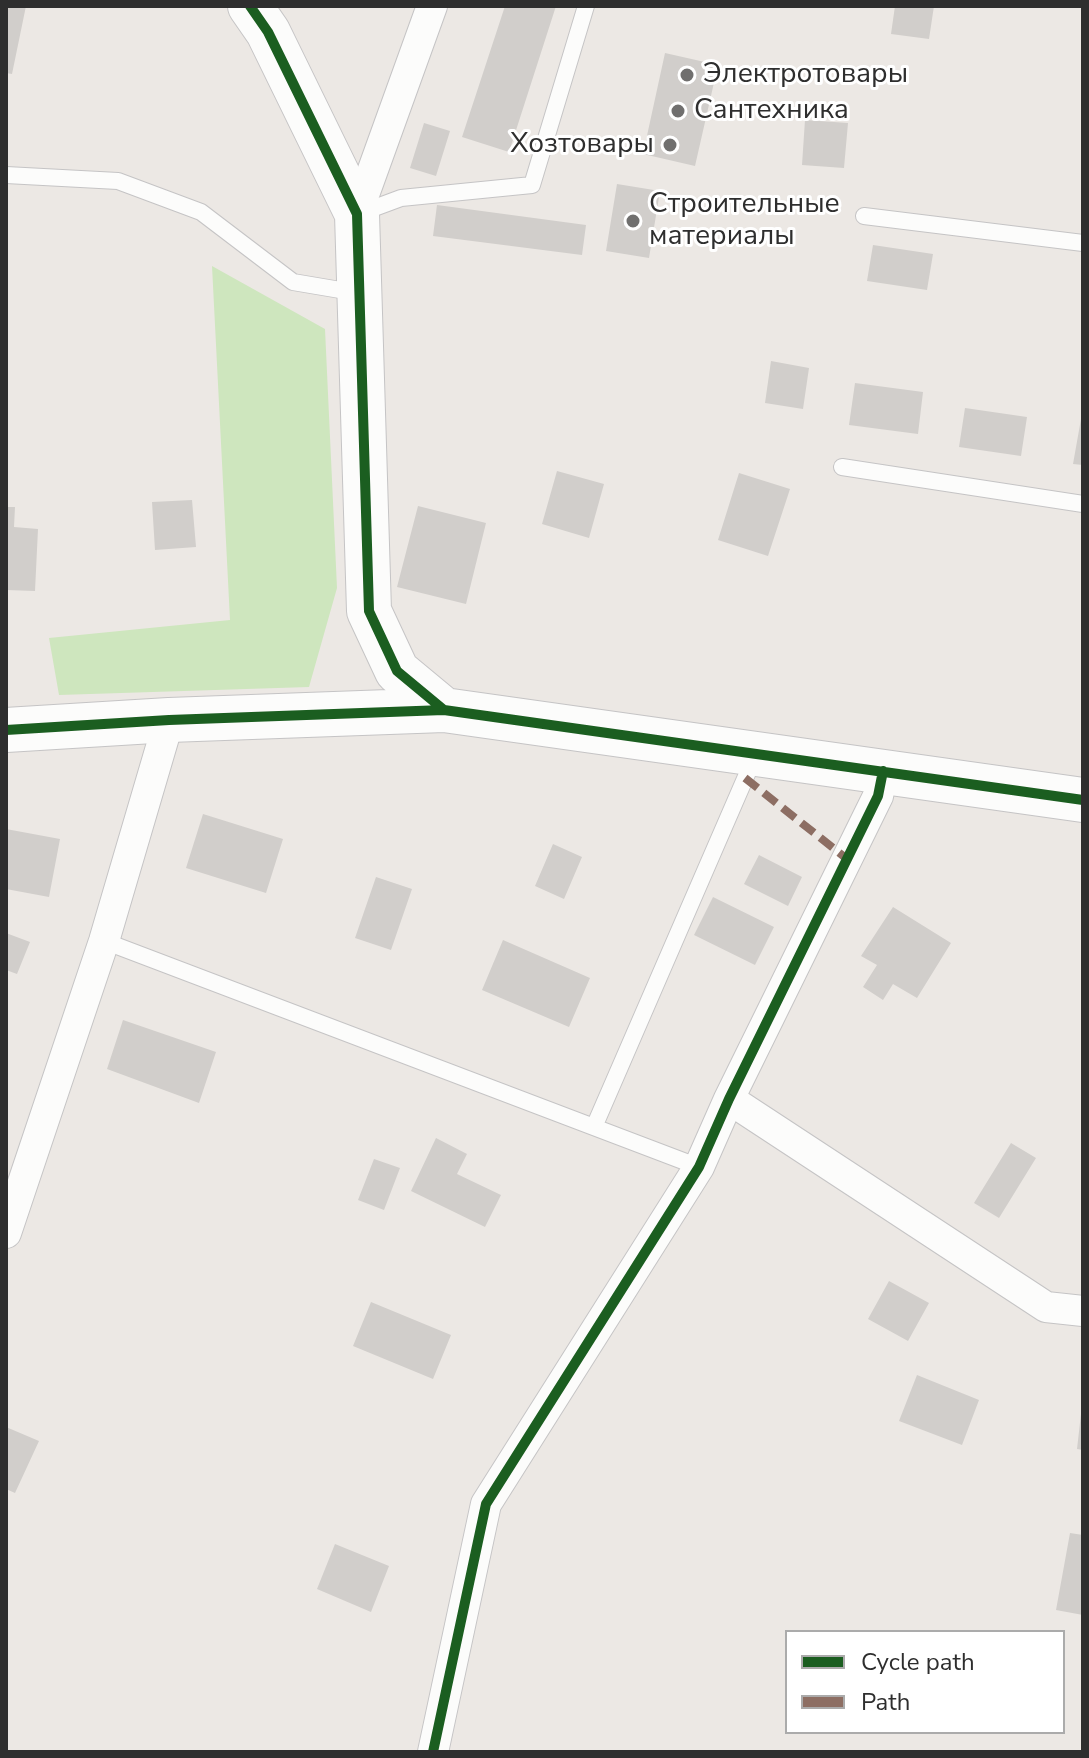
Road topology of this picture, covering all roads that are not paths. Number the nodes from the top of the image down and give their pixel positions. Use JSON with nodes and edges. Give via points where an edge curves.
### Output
{"nodes":[{"id":1,"x":250,"y":6,"type":"edge"},
{"id":2,"x":432,"y":6,"type":"edge"},
{"id":3,"x":586,"y":6,"type":"edge"},
{"id":4,"x":6,"y":175,"type":"edge"},
{"id":5,"x":357,"y":214,"type":"junction"},
{"id":6,"x":864,"y":216,"type":"dead end"},
{"id":7,"x":1083,"y":243,"type":"edge"},
{"id":8,"x":360,"y":293,"type":"junction"},
{"id":9,"x":842,"y":467,"type":"dead end"},
{"id":10,"x":1083,"y":504,"type":"edge"},
{"id":11,"x":444,"y":710,"type":"junction"},
{"id":12,"x":169,"y":720,"type":"junction"},
{"id":13,"x":6,"y":730,"type":"edge"},
{"id":14,"x":756,"y":754,"type":"junction"},
{"id":15,"x":883,"y":771,"type":"junction"},
{"id":16,"x":1083,"y":800,"type":"edge"},
{"id":17,"x":104,"y":941,"type":"junction"},
{"id":18,"x":729,"y":1099,"type":"junction"},
{"id":19,"x":594,"y":1127,"type":"junction"},
{"id":20,"x":699,"y":1167,"type":"junction"},
{"id":21,"x":6,"y":1233,"type":"edge"},
{"id":22,"x":1083,"y":1311,"type":"edge"},
{"id":23,"x":433,"y":1752,"type":"edge"}],
"edges":[{"from":1,"to":5,"type":"street","via":[[268,32]]},
{"from":2,"to":5,"type":"street"},
{"from":3,"to":5,"type":"lane","via":[[532,185],[401,198]]},
{"from":4,"to":8,"type":"lane","via":[[118,181],[201,212],[293,282]]},
{"from":5,"to":8,"type":"street"},
{"from":6,"to":7,"type":"lane"},
{"from":8,"to":11,"type":"street","via":[[369,611],[397,671]]},
{"from":9,"to":10,"type":"lane"},
{"from":11,"to":12,"type":"street"},
{"from":11,"to":14,"type":"street"},
{"from":12,"to":13,"type":"street"},
{"from":12,"to":17,"type":"street"},
{"from":14,"to":15,"type":"street"},
{"from":14,"to":19,"type":"lane"},
{"from":15,"to":16,"type":"street"},
{"from":15,"to":18,"type":"street","via":[[878,796]]},
{"from":17,"to":19,"type":"lane"},
{"from":17,"to":21,"type":"street"},
{"from":18,"to":20,"type":"street"},
{"from":18,"to":22,"type":"street","via":[[1046,1307]]},
{"from":19,"to":20,"type":"lane"},
{"from":20,"to":23,"type":"street","via":[[486,1504]]}]}
